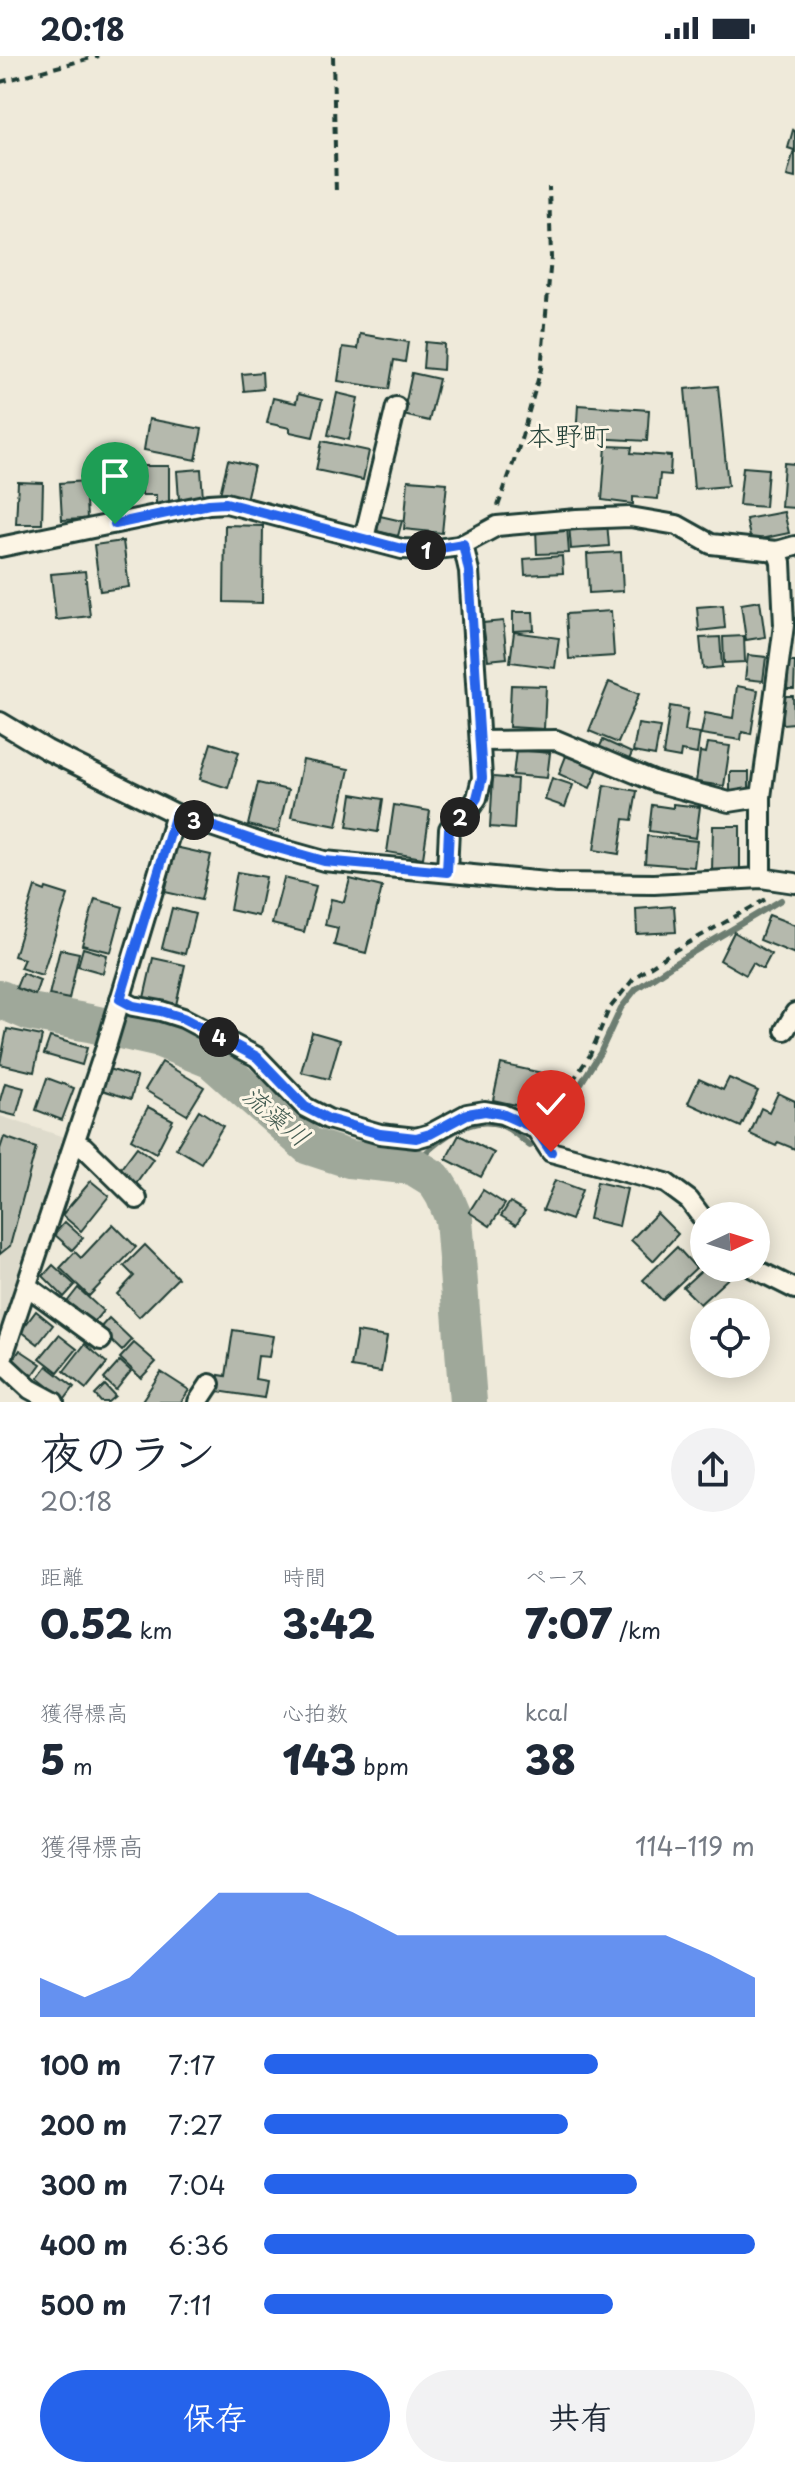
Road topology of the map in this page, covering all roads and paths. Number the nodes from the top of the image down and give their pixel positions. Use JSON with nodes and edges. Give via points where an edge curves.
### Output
{"nodes":[{"id":1,"x":99,"y":56,"type":"edge"},
{"id":2,"x":333,"y":56,"type":"edge"},
{"id":3,"x":0,"y":82,"type":"edge"},
{"id":4,"x":549,"y":187,"type":"dead end"},
{"id":5,"x":336,"y":194,"type":"dead end"},
{"id":6,"x":396,"y":407,"type":"dead end"},
{"id":7,"x":497,"y":526,"type":"junction"},
{"id":8,"x":364,"y":538,"type":"junction"},
{"id":9,"x":463,"y":544,"type":"junction"},
{"id":10,"x":0,"y":547,"type":"edge"},
{"id":11,"x":786,"y":549,"type":"edge"},
{"id":12,"x":789,"y":623,"type":"edge"},
{"id":13,"x":0,"y":722,"type":"edge"},
{"id":14,"x":481,"y":741,"type":"junction"},
{"id":15,"x":761,"y":797,"type":"junction"},
{"id":16,"x":176,"y":814,"type":"junction"},
{"id":17,"x":447,"y":872,"type":"junction"},
{"id":18,"x":779,"y":881,"type":"edge"},
{"id":19,"x":119,"y":1005,"type":"junction"},
{"id":20,"x":795,"y":1013,"type":"edge"},
{"id":21,"x":785,"y":1030,"type":"dead end"},
{"id":22,"x":541,"y":1136,"type":"junction"},
{"id":23,"x":75,"y":1143,"type":"junction"},
{"id":24,"x":137,"y":1199,"type":"dead end"},
{"id":25,"x":690,"y":1202,"type":"edge"},
{"id":26,"x":770,"y":1276,"type":"edge"},
{"id":27,"x":27,"y":1286,"type":"junction"},
{"id":28,"x":795,"y":1289,"type":"edge"},
{"id":29,"x":101,"y":1340,"type":"dead end"},
{"id":30,"x":0,"y":1364,"type":"edge"},
{"id":31,"x":210,"y":1384,"type":"dead end"},
{"id":32,"x":54,"y":1402,"type":"edge"},
{"id":33,"x":198,"y":1402,"type":"edge"}],
"edges":[{"from":1,"to":3,"type":"path"},
{"from":2,"to":5,"type":"path"},
{"from":4,"to":7,"type":"path","via":[[551,258],[541,369],[494,519]]},
{"from":6,"to":8,"type":"street"},
{"from":7,"to":9,"type":"street"},
{"from":7,"to":11,"type":"street","via":[[630,517],[677,525],[711,544]]},
{"from":8,"to":9,"type":"street","via":[[402,549]]},
{"from":8,"to":10,"type":"street","via":[[226,503]]},
{"from":9,"to":14,"type":"street"},
{"from":11,"to":12,"type":"street","via":[[781,562]]},
{"from":12,"to":15,"type":"street"},
{"from":13,"to":16,"type":"street"},
{"from":14,"to":15,"type":"street","via":[[556,740],[656,782],[729,802]]},
{"from":14,"to":17,"type":"street","via":[[477,798],[449,829]]},
{"from":15,"to":18,"type":"street"},
{"from":16,"to":17,"type":"street","via":[[324,861]]},
{"from":16,"to":19,"type":"street"},
{"from":17,"to":18,"type":"street","via":[[557,883]]},
{"from":18,"to":22,"type":"path","via":[[774,895],[635,977],[609,1009],[590,1055]]},
{"from":19,"to":22,"type":"street","via":[[183,1018],[257,1057],[305,1107],[328,1119],[416,1138],[485,1111],[502,1114]]},
{"from":19,"to":23,"type":"street"},
{"from":20,"to":21,"type":"street"},
{"from":22,"to":25,"type":"street","via":[[551,1152],[666,1183]]},
{"from":23,"to":24,"type":"street"},
{"from":23,"to":27,"type":"street"},
{"from":26,"to":28,"type":"street"},
{"from":27,"to":29,"type":"street"},
{"from":27,"to":30,"type":"street"},
{"from":30,"to":32,"type":"street"},
{"from":31,"to":33,"type":"street"}]}
